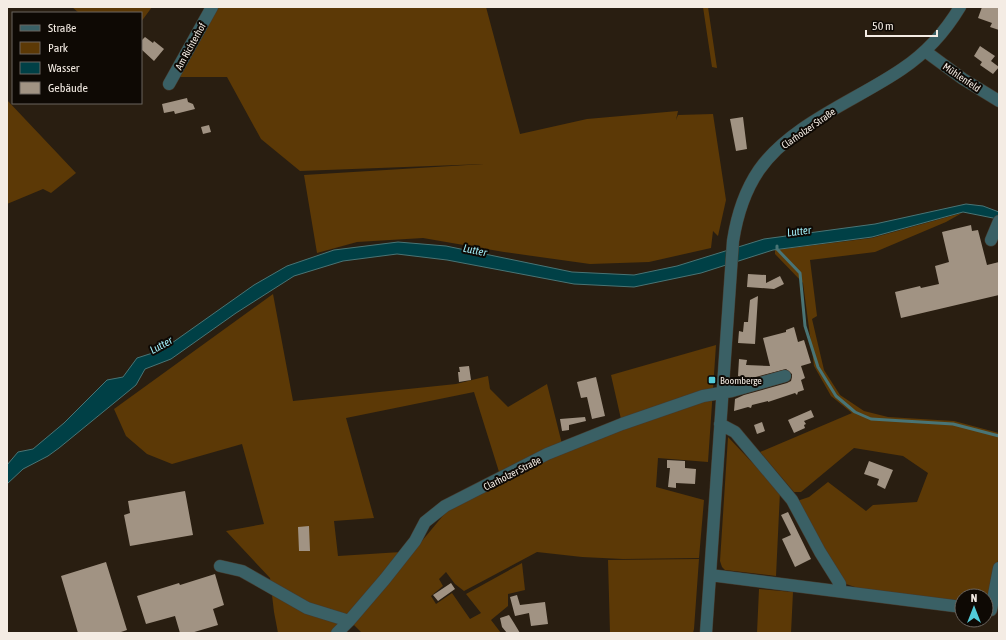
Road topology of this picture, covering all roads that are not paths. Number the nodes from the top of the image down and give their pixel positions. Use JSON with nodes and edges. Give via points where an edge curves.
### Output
{"nodes":[{"id":1,"x":212,"y":7,"type":"edge"},
{"id":2,"x":960,"y":7,"type":"edge"},
{"id":3,"x":925,"y":51,"type":"junction"},
{"id":4,"x":169,"y":84,"type":"dead end"},
{"id":5,"x":999,"y":101,"type":"edge"},
{"id":6,"x":785,"y":376,"type":"dead end"},
{"id":7,"x":723,"y":392,"type":"junction"},
{"id":8,"x":720,"y":424,"type":"junction"},
{"id":9,"x":220,"y":566,"type":"dead end"},
{"id":10,"x":999,"y":568,"type":"edge"},
{"id":11,"x":710,"y":575,"type":"junction"},
{"id":12,"x":840,"y":591,"type":"junction"},
{"id":13,"x":994,"y":598,"type":"edge"},
{"id":14,"x":954,"y":606,"type":"edge"},
{"id":15,"x":349,"y":622,"type":"junction"},
{"id":16,"x":337,"y":633,"type":"edge"},
{"id":17,"x":706,"y":633,"type":"edge"}],
"edges":[{"from":1,"to":4,"type":"street","name":"Am Richterhof"},
{"from":2,"to":3,"type":"street","name":"Clarholzer Straße","via":[[950,23]]},
{"from":3,"to":5,"type":"street","name":"Mühlenfeld"},
{"from":3,"to":7,"type":"street","name":"Clarholzer Straße","via":[[883,82],[796,134],[776,151],[751,184],[742,202],[733,241]]},
{"from":6,"to":7,"type":"street"},
{"from":7,"to":8,"type":"street","name":"Clarholzer Straße"},
{"from":7,"to":15,"type":"street","name":"Clarholzer Straße","via":[[703,396],[622,424],[547,454],[445,506],[425,522],[414,542]]},
{"from":8,"to":11,"type":"street","name":"Clarholzer Straße"},
{"from":8,"to":12,"type":"street","via":[[735,432],[792,500],[840,584]]},
{"from":9,"to":15,"type":"street","via":[[242,571],[307,608]]},
{"from":10,"to":13,"type":"street"},
{"from":11,"to":12,"type":"street"},
{"from":11,"to":17,"type":"street","name":"Clarholzer Straße"},
{"from":12,"to":14,"type":"street"},
{"from":15,"to":16,"type":"street","name":"Clarholzer Straße"}]}
